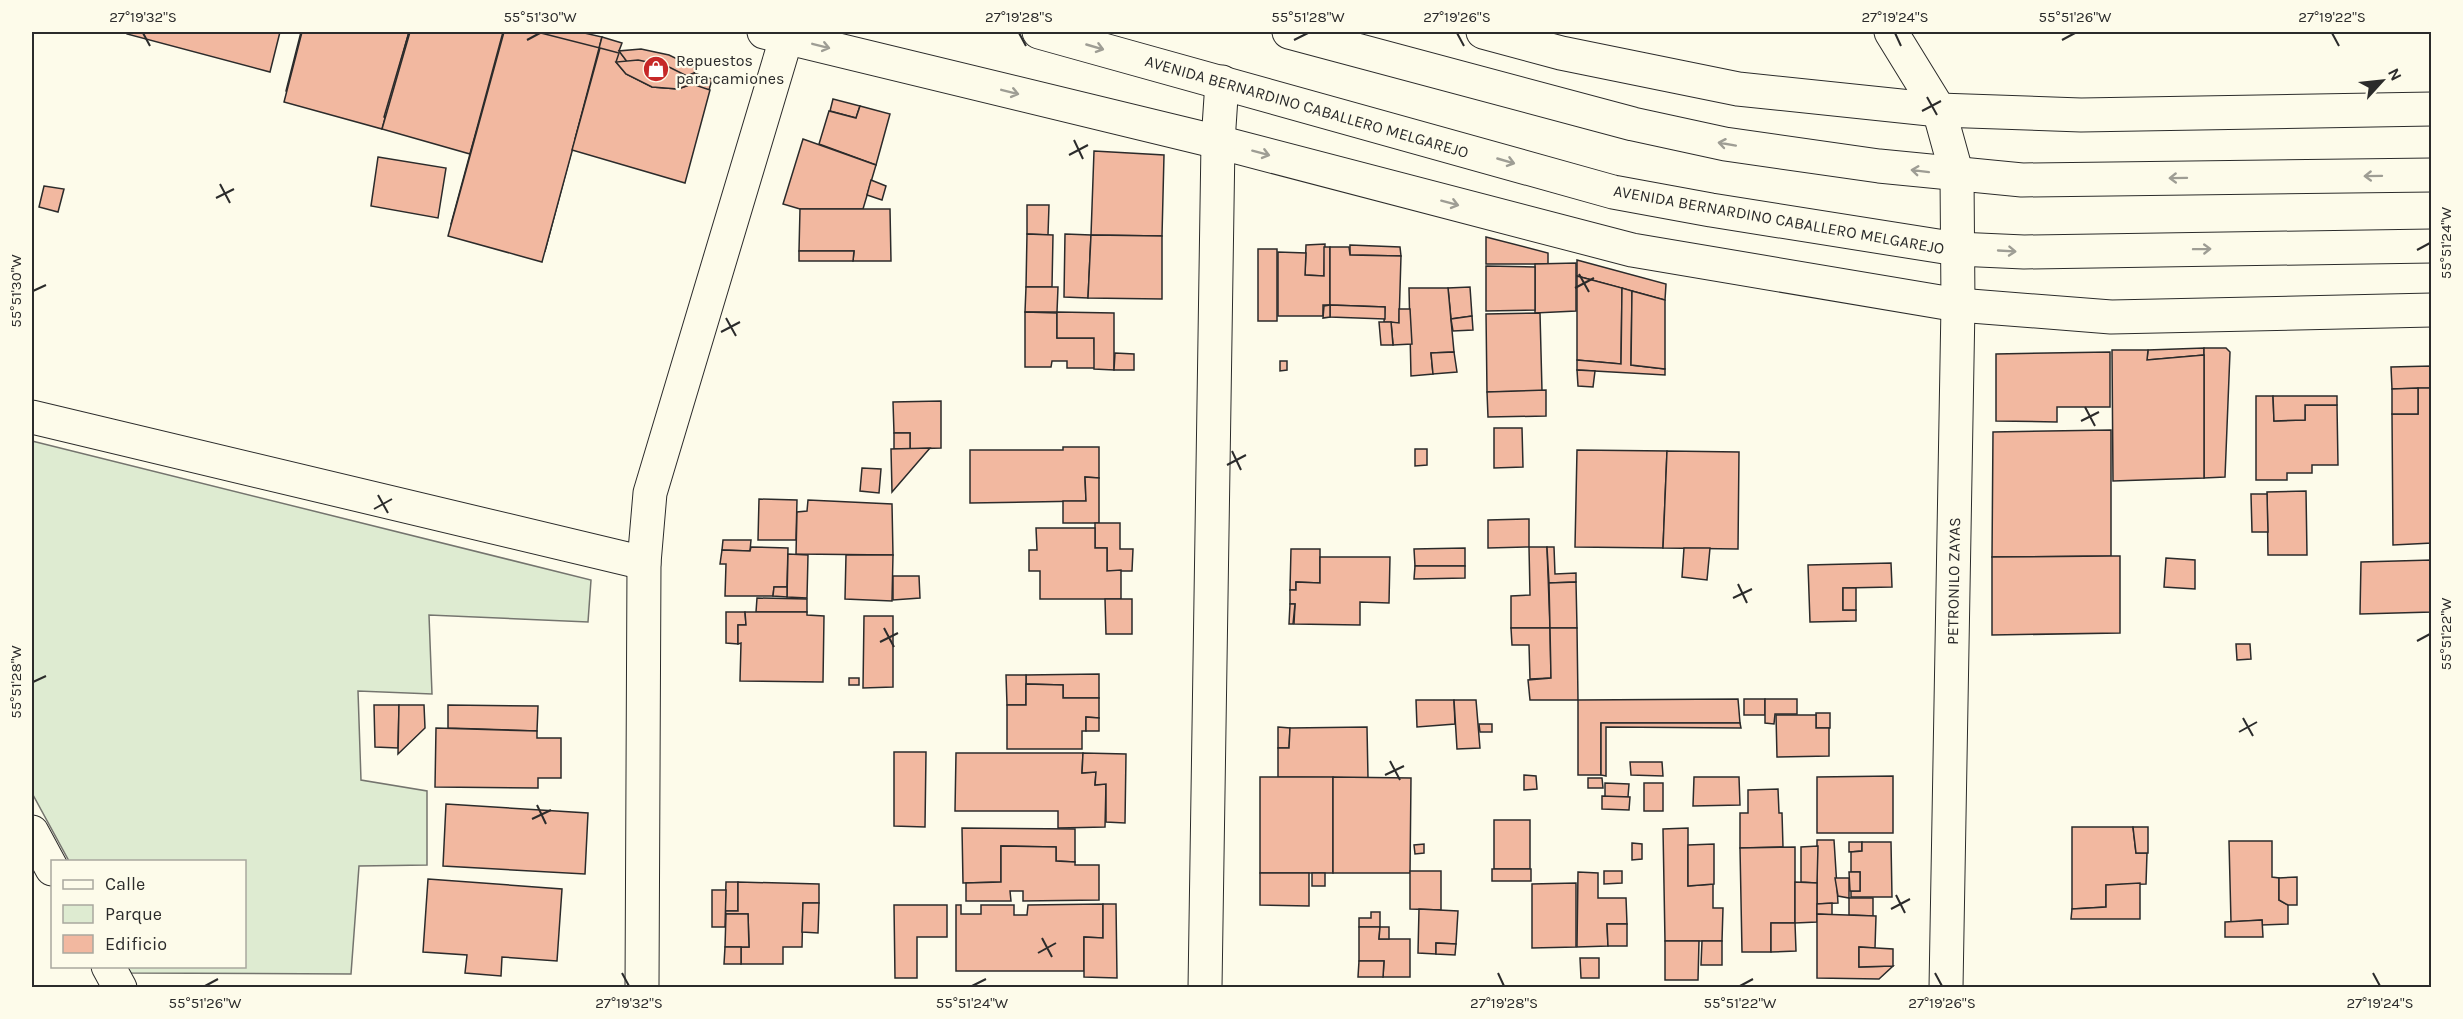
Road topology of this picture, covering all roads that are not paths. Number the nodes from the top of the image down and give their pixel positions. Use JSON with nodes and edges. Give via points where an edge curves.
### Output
{"nodes":[{"id":1,"x":1039,"y":32,"type":"edge"},
{"id":2,"x":1289,"y":32,"type":"edge"},
{"id":3,"x":1483,"y":32,"type":"edge"},
{"id":4,"x":1891,"y":32,"type":"edge"},
{"id":5,"x":780,"y":33,"type":"edge"},
{"id":6,"x":1222,"y":82,"type":"junction"},
{"id":7,"x":2432,"y":109,"type":"edge"},
{"id":8,"x":1939,"y":110,"type":"junction"},
{"id":9,"x":1218,"y":142,"type":"junction"},
{"id":10,"x":1957,"y":175,"type":"junction"},
{"id":11,"x":2432,"y":175,"type":"edge"},
{"id":12,"x":2432,"y":246,"type":"edge"},
{"id":13,"x":1958,"y":249,"type":"junction"},
{"id":14,"x":1958,"y":305,"type":"junction"},
{"id":15,"x":2432,"y":310,"type":"edge"},
{"id":16,"x":32,"y":417,"type":"edge"},
{"id":17,"x":644,"y":563,"type":"junction"},
{"id":18,"x":32,"y":832,"type":"edge"},
{"id":19,"x":51,"y":867,"type":"edge"},
{"id":20,"x":109,"y":968,"type":"edge"},
{"id":21,"x":120,"y":987,"type":"edge"},
{"id":22,"x":642,"y":987,"type":"edge"},
{"id":23,"x":1205,"y":987,"type":"edge"},
{"id":24,"x":1946,"y":987,"type":"edge"}],
"edges":[{"from":1,"to":6,"type":"main road","name":"AVENIDA BERNARDINO CABALLERO MELGAREJO","one_way":true},
{"from":10,"to":2,"type":"main road","one_way":true,"via":[[1736,146],[1679,134]]},
{"from":3,"to":8,"type":"main road","via":[[1561,53],[1738,89]]},
{"from":4,"to":8,"type":"main road","name":"PETRONILO ZAYAS"},
{"from":5,"to":9,"type":"main road","one_way":true},
{"from":5,"to":17,"type":"main road","via":[[650,493]]},
{"from":6,"to":9,"type":"main road"},
{"from":6,"to":13,"type":"main road","name":"AVENIDA BERNARDINO CABALLERO MELGAREJO","one_way":true,"via":[[1613,192]]},
{"from":7,"to":8,"type":"main road","via":[[2081,115]]},
{"from":8,"to":10,"type":"main road","name":"PETRONILO ZAYAS"},
{"from":9,"to":14,"type":"main road","one_way":true,"via":[[1632,250]]},
{"from":9,"to":23,"type":"main road"},
{"from":11,"to":10,"type":"main road","one_way":true,"via":[[2022,180]]},
{"from":10,"to":13,"type":"main road","name":"PETRONILO ZAYAS"},
{"from":13,"to":12,"type":"main road","name":"AVENIDA BERNARDINO CABALLERO MELGAREJO","one_way":true,"via":[[2024,252]]},
{"from":13,"to":14,"type":"main road","name":"PETRONILO ZAYAS"},
{"from":14,"to":15,"type":"main road","via":[[2110,317]]},
{"from":14,"to":24,"type":"main road","name":"PETRONILO ZAYAS"},
{"from":16,"to":17,"type":"main road"},
{"from":17,"to":22,"type":"main road"},
{"from":18,"to":19,"type":"main road"},
{"from":20,"to":21,"type":"main road"}]}
